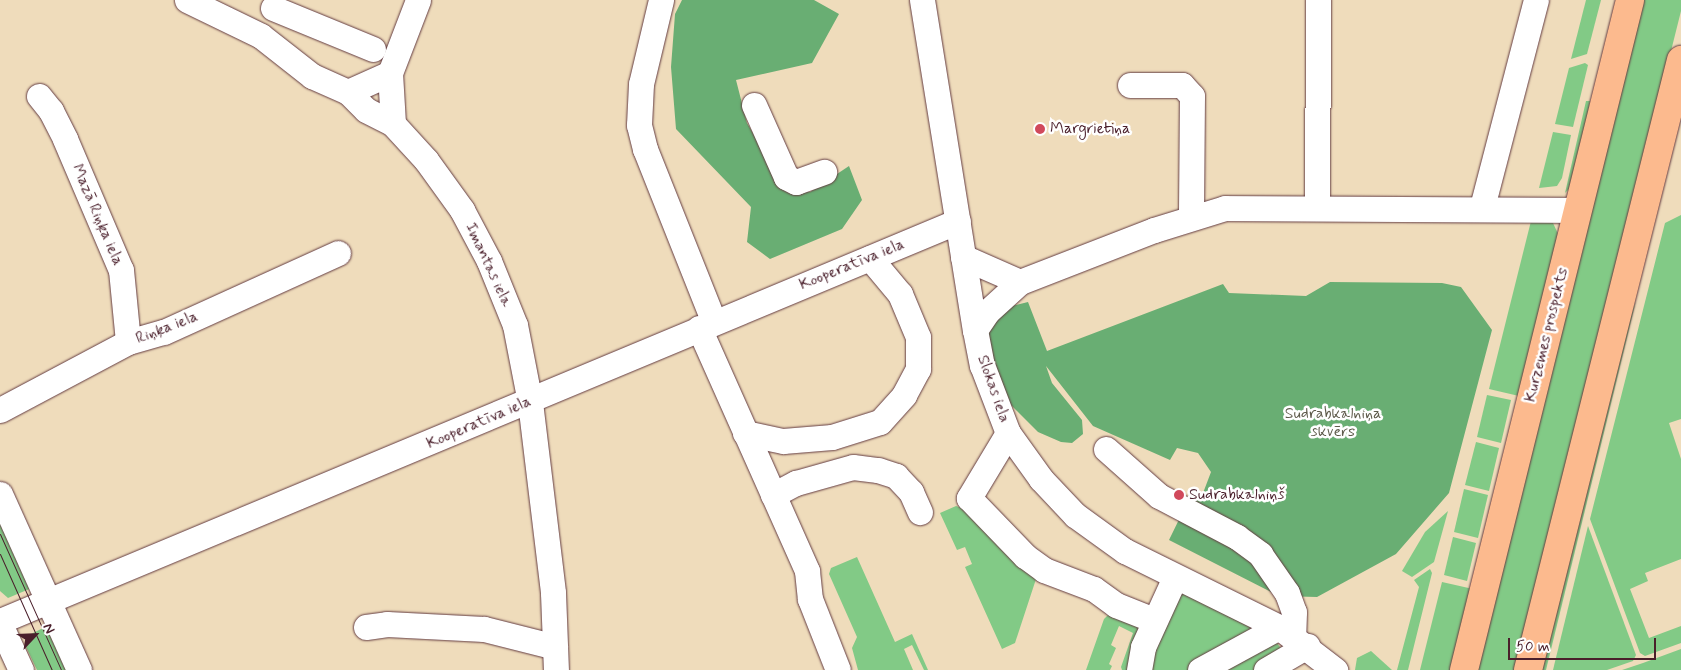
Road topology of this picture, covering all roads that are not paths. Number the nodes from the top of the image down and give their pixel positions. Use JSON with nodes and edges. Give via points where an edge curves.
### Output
{"nodes":[{"id":1,"x":187,"y":0,"type":"edge"},
{"id":2,"x":418,"y":0,"type":"edge"},
{"id":3,"x":661,"y":0,"type":"edge"},
{"id":4,"x":922,"y":0,"type":"edge"},
{"id":5,"x":1318,"y":0,"type":"edge"},
{"id":6,"x":1536,"y":0,"type":"edge"},
{"id":7,"x":1630,"y":0,"type":"edge"},
{"id":8,"x":275,"y":4,"type":"edge"},
{"id":9,"x":261,"y":36,"type":"junction"},
{"id":10,"x":373,"y":49,"type":"dead end"},
{"id":11,"x":1681,"y":60,"type":"edge"},
{"id":12,"x":390,"y":73,"type":"junction"},
{"id":13,"x":1130,"y":85,"type":"dead end"},
{"id":14,"x":348,"y":92,"type":"junction"},
{"id":15,"x":39,"y":96,"type":"dead end"},
{"id":16,"x":754,"y":105,"type":"dead end"},
{"id":17,"x":393,"y":124,"type":"junction"},
{"id":18,"x":824,"y":172,"type":"dead end"},
{"id":19,"x":1316,"y":207,"type":"junction"},
{"id":20,"x":1482,"y":207,"type":"junction"},
{"id":21,"x":1578,"y":210,"type":"junction"},
{"id":22,"x":1191,"y":217,"type":"junction"},
{"id":23,"x":958,"y":221,"type":"junction"},
{"id":24,"x":338,"y":252,"type":"dead end"},
{"id":25,"x":963,"y":257,"type":"junction"},
{"id":26,"x":870,"y":258,"type":"junction"},
{"id":27,"x":1020,"y":282,"type":"junction"},
{"id":28,"x":706,"y":325,"type":"junction"},
{"id":29,"x":975,"y":330,"type":"junction"},
{"id":30,"x":128,"y":342,"type":"junction"},
{"id":31,"x":530,"y":402,"type":"junction"},
{"id":32,"x":0,"y":410,"type":"edge"},
{"id":33,"x":745,"y":433,"type":"junction"},
{"id":34,"x":1008,"y":434,"type":"junction"},
{"id":35,"x":1106,"y":448,"type":"dead end"},
{"id":36,"x":0,"y":494,"type":"edge"},
{"id":37,"x":773,"y":495,"type":"junction"},
{"id":38,"x":920,"y":512,"type":"dead end"},
{"id":39,"x":1175,"y":577,"type":"junction"},
{"id":40,"x":48,"y":602,"type":"junction"},
{"id":41,"x":1154,"y":620,"type":"junction"},
{"id":42,"x":0,"y":623,"type":"edge"},
{"id":43,"x":366,"y":627,"type":"dead end"},
{"id":44,"x":1293,"y":636,"type":"junction"},
{"id":45,"x":556,"y":659,"type":"edge"},
{"id":46,"x":21,"y":670,"type":"edge"},
{"id":47,"x":79,"y":670,"type":"edge"},
{"id":48,"x":838,"y":670,"type":"edge"},
{"id":49,"x":1139,"y":670,"type":"edge"},
{"id":50,"x":1200,"y":670,"type":"edge"},
{"id":51,"x":1266,"y":670,"type":"edge"},
{"id":52,"x":1335,"y":670,"type":"edge"},
{"id":53,"x":1464,"y":670,"type":"edge"},
{"id":54,"x":1528,"y":670,"type":"edge"}],
"edges":[{"from":1,"to":9,"type":"street","name":"Imantas iela"},
{"from":2,"to":12,"type":"street"},
{"from":3,"to":28,"type":"street","via":[[641,84],[639,125]]},
{"from":4,"to":23,"type":"street","name":"Slokas iela"},
{"from":5,"to":19,"type":"street"},
{"from":6,"to":20,"type":"street"},
{"from":7,"to":21,"type":"main road","name":"Kurzemes prospekts"},
{"from":8,"to":9,"type":"street"},
{"from":8,"to":10,"type":"street"},
{"from":9,"to":14,"type":"street","name":"Imantas iela","via":[[312,76]]},
{"from":11,"to":54,"type":"main road"},
{"from":12,"to":14,"type":"street"},
{"from":12,"to":17,"type":"street"},
{"from":13,"to":22,"type":"street","via":[[1182,85],[1192,96]]},
{"from":14,"to":17,"type":"street","name":"Imantas iela","via":[[366,110]]},
{"from":15,"to":30,"type":"street","name":"Mazā Riņķa iela","via":[[51,111],[65,139],[121,270]]},
{"from":16,"to":18,"type":"street","via":[[786,177],[796,182]]},
{"from":17,"to":31,"type":"street","name":"Imantas iela","via":[[426,160],[462,210],[489,261],[515,325]]},
{"from":19,"to":20,"type":"street"},
{"from":19,"to":22,"type":"street","via":[[1225,208]]},
{"from":20,"to":21,"type":"street"},
{"from":21,"to":53,"type":"main road","name":"Kurzemes prospekts"},
{"from":22,"to":27,"type":"street"},
{"from":23,"to":25,"type":"street","name":"Slokas iela"},
{"from":23,"to":26,"type":"street","name":"Kooperatīva iela"},
{"from":24,"to":30,"type":"street","name":"Riņķa iela","via":[[164,332]]},
{"from":25,"to":27,"type":"street"},
{"from":25,"to":29,"type":"street","name":"Slokas iela"},
{"from":26,"to":28,"type":"street","name":"Kooperatīva iela"},
{"from":26,"to":33,"type":"street","via":[[900,294],[918,337],[918,369],[904,395],[880,422],[832,437],[783,441]]},
{"from":27,"to":29,"type":"street","via":[[987,312]]},
{"from":28,"to":31,"type":"street","name":"Kooperatīva iela"},
{"from":28,"to":33,"type":"street"},
{"from":29,"to":34,"type":"street","name":"Slokas iela","via":[[982,365]]},
{"from":30,"to":32,"type":"street","name":"Riņķa iela"},
{"from":31,"to":40,"type":"street","name":"Kooperatīva iela"},
{"from":31,"to":45,"type":"street","name":"Imantas iela","via":[[553,593]]},
{"from":33,"to":37,"type":"street"},
{"from":34,"to":39,"type":"street","name":"Slokas iela","via":[[1041,479],[1075,515],[1125,551]]},
{"from":34,"to":41,"type":"street","via":[[969,498],[1025,556],[1044,570],[1094,589],[1116,605]]},
{"from":35,"to":44,"type":"street","via":[[1158,496],[1237,537],[1260,554],[1287,593],[1294,612]]},
{"from":36,"to":40,"type":"street"},
{"from":37,"to":38,"type":"street","via":[[796,483],[853,467],[896,476],[911,492]]},
{"from":37,"to":48,"type":"street","via":[[807,570],[810,599]]},
{"from":39,"to":41,"type":"street"},
{"from":39,"to":44,"type":"street","name":"Slokas iela"},
{"from":40,"to":42,"type":"street","name":"Kooperatīva iela"},
{"from":40,"to":47,"type":"street"},
{"from":41,"to":49,"type":"street","via":[[1143,647]]},
{"from":42,"to":46,"type":"street"},
{"from":43,"to":45,"type":"street","via":[[396,625],[484,629]]},
{"from":44,"to":50,"type":"street"},
{"from":44,"to":51,"type":"street"},
{"from":44,"to":52,"type":"street","name":"Slokas iela"}]}
